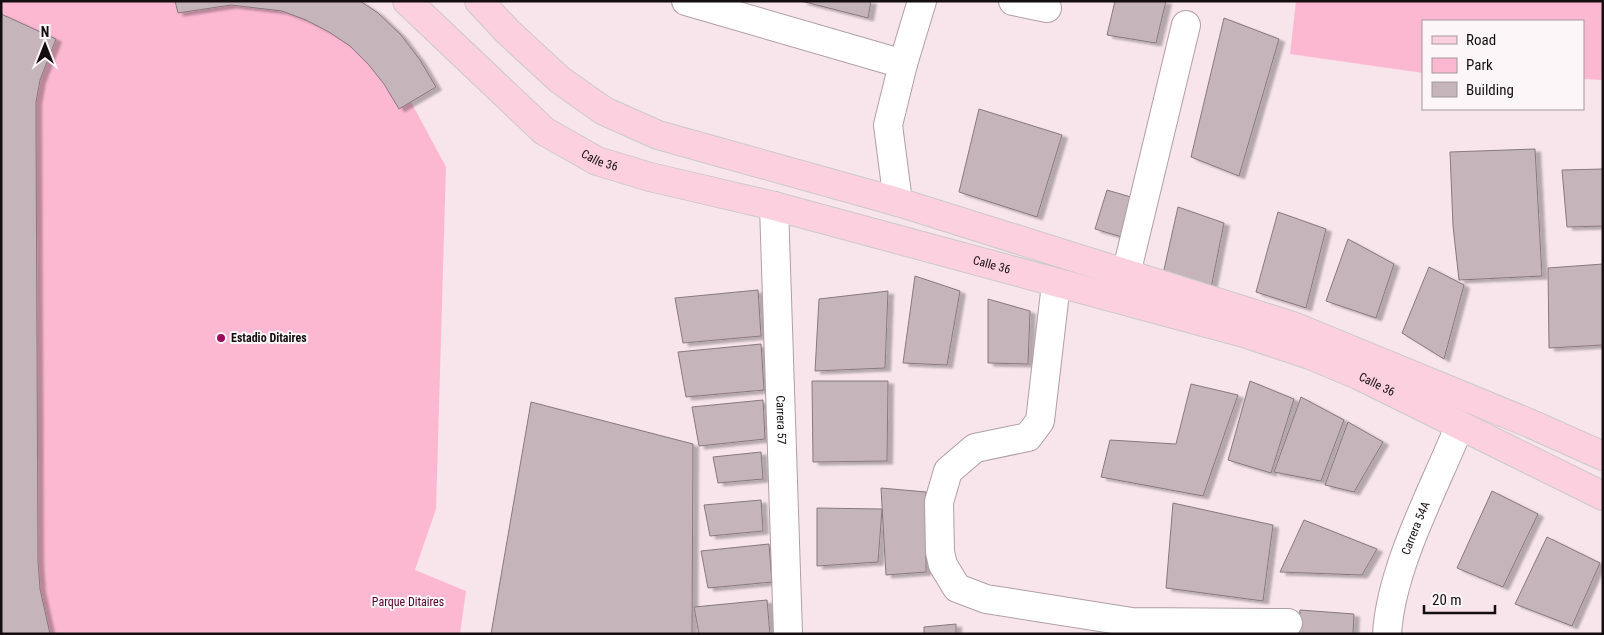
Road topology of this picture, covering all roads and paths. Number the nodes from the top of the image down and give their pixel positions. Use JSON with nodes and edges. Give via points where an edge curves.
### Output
{"nodes":[{"id":1,"x":407,"y":1,"type":"edge"},
{"id":2,"x":479,"y":1,"type":"edge"},
{"id":3,"x":686,"y":1,"type":"edge"},
{"id":4,"x":922,"y":1,"type":"edge"},
{"id":5,"x":1013,"y":1,"type":"edge"},
{"id":6,"x":1047,"y":8,"type":"dead end"},
{"id":7,"x":1186,"y":25,"type":"dead end"},
{"id":8,"x":903,"y":64,"type":"junction"},
{"id":9,"x":898,"y":202,"type":"junction"},
{"id":10,"x":774,"y":206,"type":"junction"},
{"id":11,"x":1126,"y":274,"type":"junction"},
{"id":12,"x":1056,"y":284,"type":"junction"},
{"id":13,"x":1460,"y":427,"type":"junction"},
{"id":14,"x":1603,"y":456,"type":"edge"},
{"id":15,"x":1603,"y":496,"type":"edge"},
{"id":16,"x":1288,"y":623,"type":"dead end"},
{"id":17,"x":788,"y":634,"type":"edge"},
{"id":18,"x":1387,"y":634,"type":"edge"}],
"edges":[{"from":1,"to":10,"type":"main road","name":"Calle 36","via":[[544,131],[597,161]]},
{"from":2,"to":9,"type":"main road","name":"Calle 36","via":[[560,80],[604,111],[658,134]]},
{"from":3,"to":8,"type":"street"},
{"from":4,"to":8,"type":"street"},
{"from":5,"to":6,"type":"street"},
{"from":7,"to":11,"type":"street"},
{"from":8,"to":9,"type":"street","via":[[888,125]]},
{"from":9,"to":11,"type":"main road","name":"Calle 36"},
{"from":10,"to":12,"type":"main road","name":"Calle 36"},
{"from":10,"to":17,"type":"street","name":"Carrera 57"},
{"from":11,"to":14,"type":"main road","name":"Calle 36","via":[[1293,326]]},
{"from":12,"to":13,"type":"main road","name":"Calle 36","via":[[1244,333],[1310,355]]},
{"from":12,"to":16,"type":"street","via":[[1040,422],[1028,436],[975,448],[948,471],[940,502],[940,552],[943,565],[956,588],[986,599],[1132,622]]},
{"from":13,"to":15,"type":"main road","name":"Calle 36"},
{"from":13,"to":18,"type":"street","name":"Carrera 54A","via":[[1400,568]]}]}
